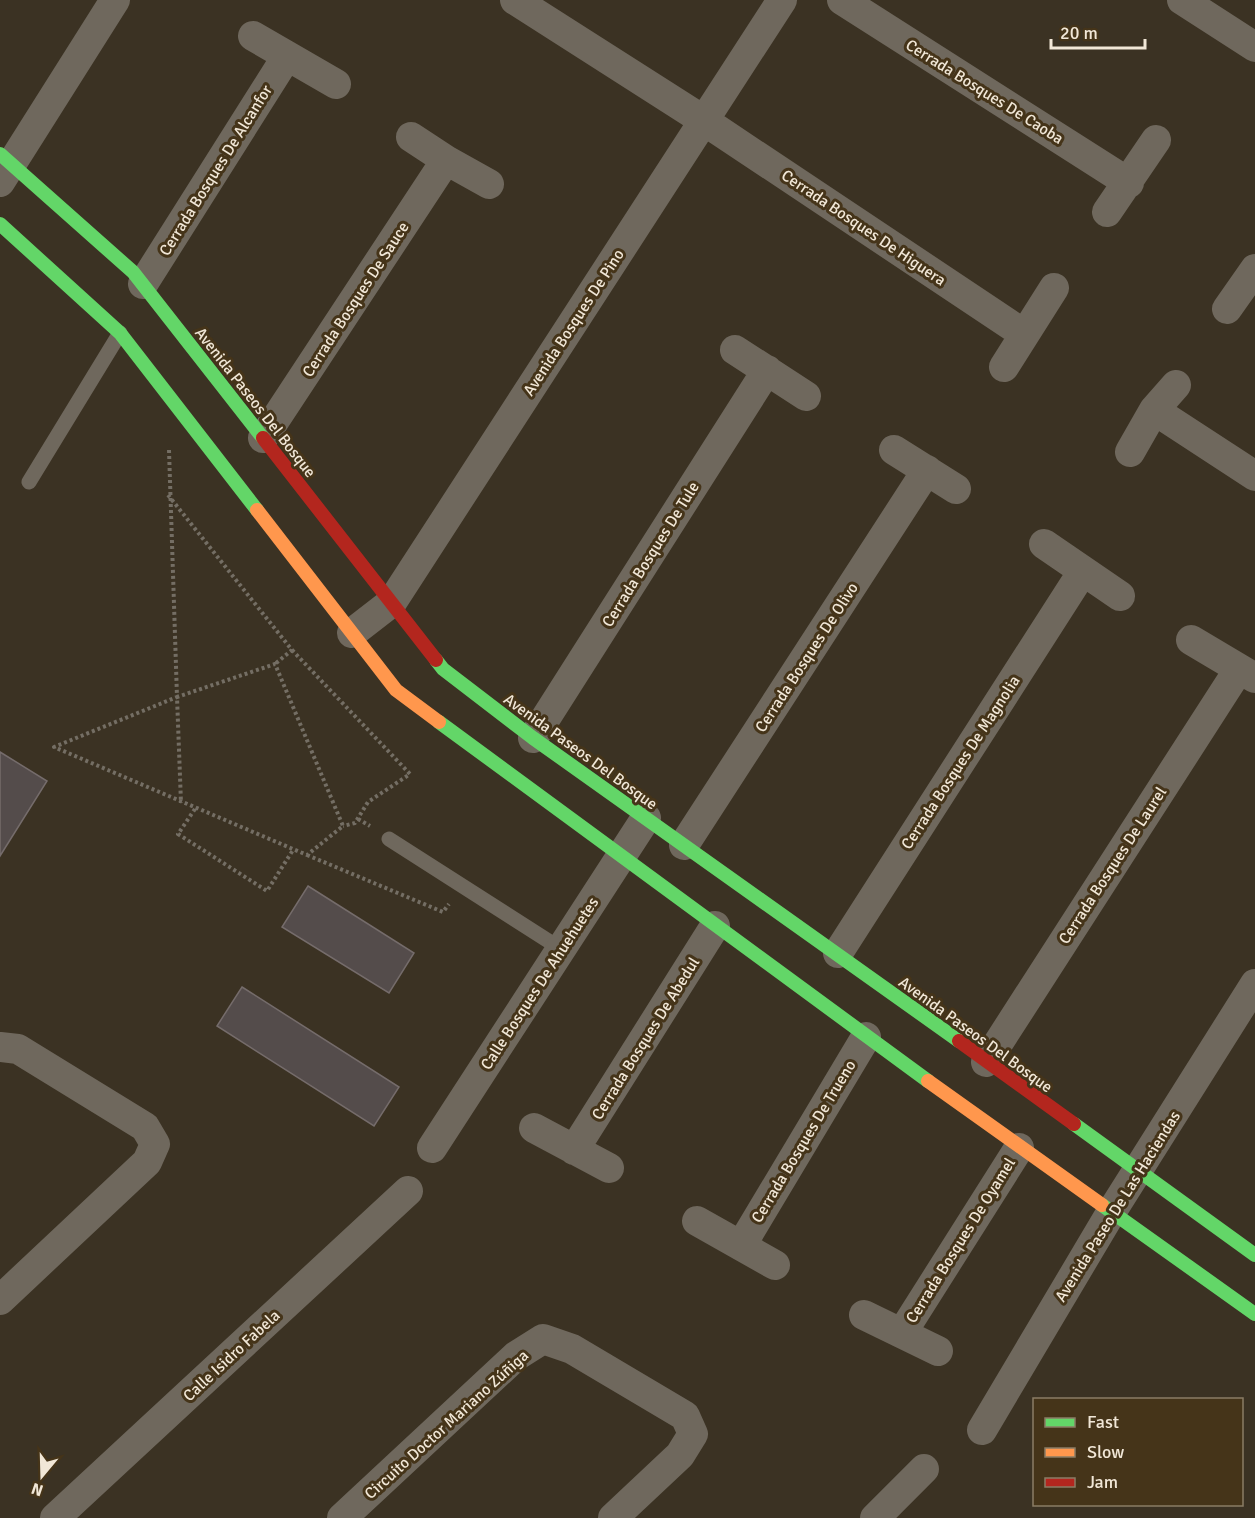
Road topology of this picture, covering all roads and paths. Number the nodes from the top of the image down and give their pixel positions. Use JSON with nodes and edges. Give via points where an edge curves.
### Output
{"nodes":[{"id":1,"x":115,"y":0,"type":"edge"},
{"id":2,"x":515,"y":0,"type":"edge"},
{"id":3,"x":782,"y":0,"type":"edge"},
{"id":4,"x":842,"y":0,"type":"edge"},
{"id":5,"x":1182,"y":0,"type":"edge"},
{"id":6,"x":1215,"y":9,"type":"edge"},
{"id":7,"x":253,"y":36,"type":"dead end"},
{"id":8,"x":1255,"y":47,"type":"edge"},
{"id":9,"x":287,"y":56,"type":"junction"},
{"id":10,"x":336,"y":84,"type":"dead end"},
{"id":11,"x":703,"y":120,"type":"junction"},
{"id":12,"x":411,"y":137,"type":"dead end"},
{"id":13,"x":1156,"y":140,"type":"dead end"},
{"id":14,"x":446,"y":160,"type":"junction"},
{"id":15,"x":4,"y":167,"type":"edge"},
{"id":16,"x":1129,"y":183,"type":"junction"},
{"id":17,"x":489,"y":184,"type":"dead end"},
{"id":18,"x":1107,"y":212,"type":"dead end"},
{"id":19,"x":0,"y":224,"type":"edge"},
{"id":20,"x":1255,"y":269,"type":"edge"},
{"id":21,"x":143,"y":284,"type":"junction"},
{"id":22,"x":1054,"y":288,"type":"dead end"},
{"id":23,"x":1227,"y":309,"type":"dead end"},
{"id":24,"x":120,"y":333,"type":"junction"},
{"id":25,"x":1024,"y":334,"type":"junction"},
{"id":26,"x":735,"y":350,"type":"dead end"},
{"id":27,"x":1004,"y":367,"type":"dead end"},
{"id":28,"x":767,"y":370,"type":"junction"},
{"id":29,"x":1176,"y":385,"type":"dead end"},
{"id":30,"x":169,"y":396,"type":"junction"},
{"id":31,"x":806,"y":396,"type":"dead end"},
{"id":32,"x":1154,"y":410,"type":"junction"},
{"id":33,"x":263,"y":438,"type":"junction"},
{"id":34,"x":894,"y":450,"type":"dead end"},
{"id":35,"x":1130,"y":452,"type":"dead end"},
{"id":36,"x":927,"y":470,"type":"junction"},
{"id":37,"x":1255,"y":476,"type":"edge"},
{"id":38,"x":29,"y":482,"type":"dead end"},
{"id":39,"x":957,"y":489,"type":"dead end"},
{"id":40,"x":168,"y":495,"type":"junction"},
{"id":41,"x":1044,"y":544,"type":"dead end"},
{"id":42,"x":1083,"y":571,"type":"junction"},
{"id":43,"x":1120,"y":596,"type":"dead end"},
{"id":44,"x":392,"y":602,"type":"junction"},
{"id":45,"x":352,"y":633,"type":"junction"},
{"id":46,"x":1191,"y":640,"type":"dead end"},
{"id":47,"x":292,"y":650,"type":"junction"},
{"id":48,"x":274,"y":664,"type":"junction"},
{"id":49,"x":1247,"y":673,"type":"edge"},
{"id":50,"x":177,"y":697,"type":"junction"},
{"id":51,"x":533,"y":738,"type":"junction"},
{"id":52,"x":181,"y":802,"type":"junction"},
{"id":53,"x":195,"y":808,"type":"junction"},
{"id":54,"x":646,"y":818,"type":"junction"},
{"id":55,"x":343,"y":826,"type":"junction"},
{"id":56,"x":389,"y":839,"type":"dead end"},
{"id":57,"x":684,"y":845,"type":"junction"},
{"id":58,"x":293,"y":850,"type":"junction"},
{"id":59,"x":307,"y":855,"type":"junction"},
{"id":60,"x":620,"y":857,"type":"junction"},
{"id":61,"x":462,"y":885,"type":"junction"},
{"id":62,"x":715,"y":926,"type":"junction"},
{"id":63,"x":561,"y":949,"type":"junction"},
{"id":64,"x":838,"y":953,"type":"junction"},
{"id":65,"x":1255,"y":984,"type":"edge"},
{"id":66,"x":866,"y":1037,"type":"junction"},
{"id":67,"x":0,"y":1047,"type":"edge"},
{"id":68,"x":986,"y":1062,"type":"junction"},
{"id":69,"x":534,"y":1128,"type":"dead end"},
{"id":70,"x":432,"y":1148,"type":"dead end"},
{"id":71,"x":1019,"y":1148,"type":"junction"},
{"id":72,"x":574,"y":1150,"type":"junction"},
{"id":73,"x":609,"y":1168,"type":"dead end"},
{"id":74,"x":1138,"y":1171,"type":"junction"},
{"id":75,"x":408,"y":1191,"type":"dead end"},
{"id":76,"x":1112,"y":1211,"type":"junction"},
{"id":77,"x":697,"y":1221,"type":"dead end"},
{"id":78,"x":741,"y":1246,"type":"junction"},
{"id":79,"x":1255,"y":1255,"type":"edge"},
{"id":80,"x":775,"y":1265,"type":"dead end"},
{"id":81,"x":0,"y":1300,"type":"edge"},
{"id":82,"x":1255,"y":1314,"type":"edge"},
{"id":83,"x":864,"y":1315,"type":"dead end"},
{"id":84,"x":902,"y":1333,"type":"junction"},
{"id":85,"x":939,"y":1351,"type":"dead end"},
{"id":86,"x":982,"y":1430,"type":"dead end"},
{"id":87,"x":924,"y":1469,"type":"dead end"},
{"id":88,"x":55,"y":1518,"type":"edge"},
{"id":89,"x":342,"y":1518,"type":"edge"},
{"id":90,"x":613,"y":1518,"type":"edge"},
{"id":91,"x":875,"y":1518,"type":"edge"}],
"edges":[{"from":1,"to":15,"type":"street"},
{"from":2,"to":11,"type":"street","name":"Cerrada Bosques De Higuera"},
{"from":3,"to":11,"type":"street","name":"Avenida Bosques De Pino"},
{"from":4,"to":16,"type":"street","name":"Cerrada Bosques De Caoba"},
{"from":5,"to":6,"type":"street"},
{"from":6,"to":8,"type":"street"},
{"from":7,"to":9,"type":"street"},
{"from":9,"to":10,"type":"street"},
{"from":9,"to":21,"type":"street","name":"Cerrada Bosques De Alcanfor"},
{"from":11,"to":25,"type":"street","name":"Cerrada Bosques De Higuera"},
{"from":11,"to":44,"type":"street","name":"Avenida Bosques De Pino"},
{"from":12,"to":14,"type":"street"},
{"from":13,"to":16,"type":"street"},
{"from":14,"to":17,"type":"street"},
{"from":14,"to":33,"type":"street","name":"Cerrada Bosques De Sauce"},
{"from":15,"to":21,"type":"main road","name":"Avenida Paseos Del Bosque"},
{"from":16,"to":18,"type":"street"},
{"from":19,"to":24,"type":"main road"},
{"from":20,"to":23,"type":"street"},
{"from":21,"to":33,"type":"main road","name":"Avenida Paseos Del Bosque"},
{"from":22,"to":25,"type":"street"},
{"from":24,"to":30,"type":"main road"},
{"from":24,"to":38,"type":"lane"},
{"from":25,"to":27,"type":"street"},
{"from":26,"to":28,"type":"street"},
{"from":28,"to":31,"type":"street"},
{"from":28,"to":51,"type":"street","name":"Cerrada Bosques De Tule"},
{"from":29,"to":32,"type":"street"},
{"from":30,"to":40,"type":"path"},
{"from":30,"to":45,"type":"main road"},
{"from":32,"to":35,"type":"street"},
{"from":32,"to":37,"type":"street"},
{"from":33,"to":44,"type":"main road","name":"Avenida Paseos Del Bosque"},
{"from":34,"to":36,"type":"street"},
{"from":36,"to":39,"type":"street"},
{"from":36,"to":57,"type":"street","name":"Cerrada Bosques De Olivo"},
{"from":40,"to":47,"type":"path"},
{"from":40,"to":50,"type":"path"},
{"from":41,"to":42,"type":"street"},
{"from":42,"to":43,"type":"street"},
{"from":42,"to":64,"type":"street","name":"Cerrada Bosques De Magnolia"},
{"from":44,"to":45,"type":"street","name":"Avenida Bosques De Pino"},
{"from":44,"to":51,"type":"main road","name":"Avenida Paseos Del Bosque","via":[[443,669]]},
{"from":45,"to":60,"type":"main road","via":[[396,690]]},
{"from":46,"to":49,"type":"street","name":"Cerrada Bosques De Laurel"},
{"from":47,"to":48,"type":"path"},
{"from":47,"to":55,"type":"path","via":[[410,774],[368,802],[355,823]]},
{"from":48,"to":50,"type":"path"},
{"from":48,"to":55,"type":"path"},
{"from":49,"to":68,"type":"street","name":"Cerrada Bosques De Laurel"},
{"from":50,"to":52,"type":"path"},
{"from":50,"to":52,"type":"path","via":[[54,747]]},
{"from":51,"to":54,"type":"main road","name":"Avenida Paseos Del Bosque"},
{"from":52,"to":53,"type":"path"},
{"from":53,"to":58,"type":"path"},
{"from":53,"to":58,"type":"path","via":[[178,834],[267,891]]},
{"from":54,"to":57,"type":"main road","name":"Avenida Paseos Del Bosque"},
{"from":54,"to":60,"type":"street","name":"Calle Bosques De Ahuehuetes"},
{"from":55,"to":59,"type":"path"},
{"from":56,"to":61,"type":"lane"},
{"from":57,"to":64,"type":"main road","name":"Avenida Paseos Del Bosque"},
{"from":58,"to":59,"type":"path"},
{"from":59,"to":61,"type":"path","via":[[443,912]]},
{"from":60,"to":62,"type":"main road"},
{"from":60,"to":63,"type":"street","name":"Calle Bosques De Ahuehuetes"},
{"from":61,"to":63,"type":"lane"},
{"from":62,"to":66,"type":"main road"},
{"from":62,"to":72,"type":"street","name":"Cerrada Bosques De Abedul"},
{"from":63,"to":70,"type":"street","name":"Calle Bosques De Ahuehuetes"},
{"from":64,"to":68,"type":"main road","name":"Avenida Paseos Del Bosque"},
{"from":65,"to":74,"type":"street","name":"Avenida Paseo De Las Haciendas"},
{"from":66,"to":71,"type":"main road"},
{"from":66,"to":78,"type":"street","name":"Cerrada Bosques De Trueno"},
{"from":67,"to":81,"type":"street","via":[[18,1049],[145,1127],[155,1144],[147,1162]]},
{"from":68,"to":74,"type":"main road","name":"Avenida Paseos Del Bosque"},
{"from":69,"to":72,"type":"street"},
{"from":71,"to":76,"type":"main road"},
{"from":71,"to":84,"type":"street","name":"Cerrada Bosques De Oyamel"},
{"from":72,"to":73,"type":"street"},
{"from":74,"to":76,"type":"street","name":"Avenida Paseo De Las Haciendas"},
{"from":74,"to":79,"type":"main road","name":"Avenida Paseos Del Bosque"},
{"from":75,"to":88,"type":"street","name":"Calle Isidro Fabela"},
{"from":76,"to":82,"type":"main road"},
{"from":76,"to":86,"type":"street","name":"Avenida Paseo De Las Haciendas"},
{"from":77,"to":78,"type":"street"},
{"from":78,"to":80,"type":"street"},
{"from":83,"to":84,"type":"street","name":"Cerrada Bosques De Oyamel"},
{"from":84,"to":85,"type":"street","name":"Cerrada Bosques De Oyamel"},
{"from":87,"to":91,"type":"street"},
{"from":89,"to":90,"type":"street","name":"Circuito Doctor Mariano Zúñiga","via":[[516,1356],[543,1339],[572,1349],[685,1416],[693,1434],[680,1455]]}]}
